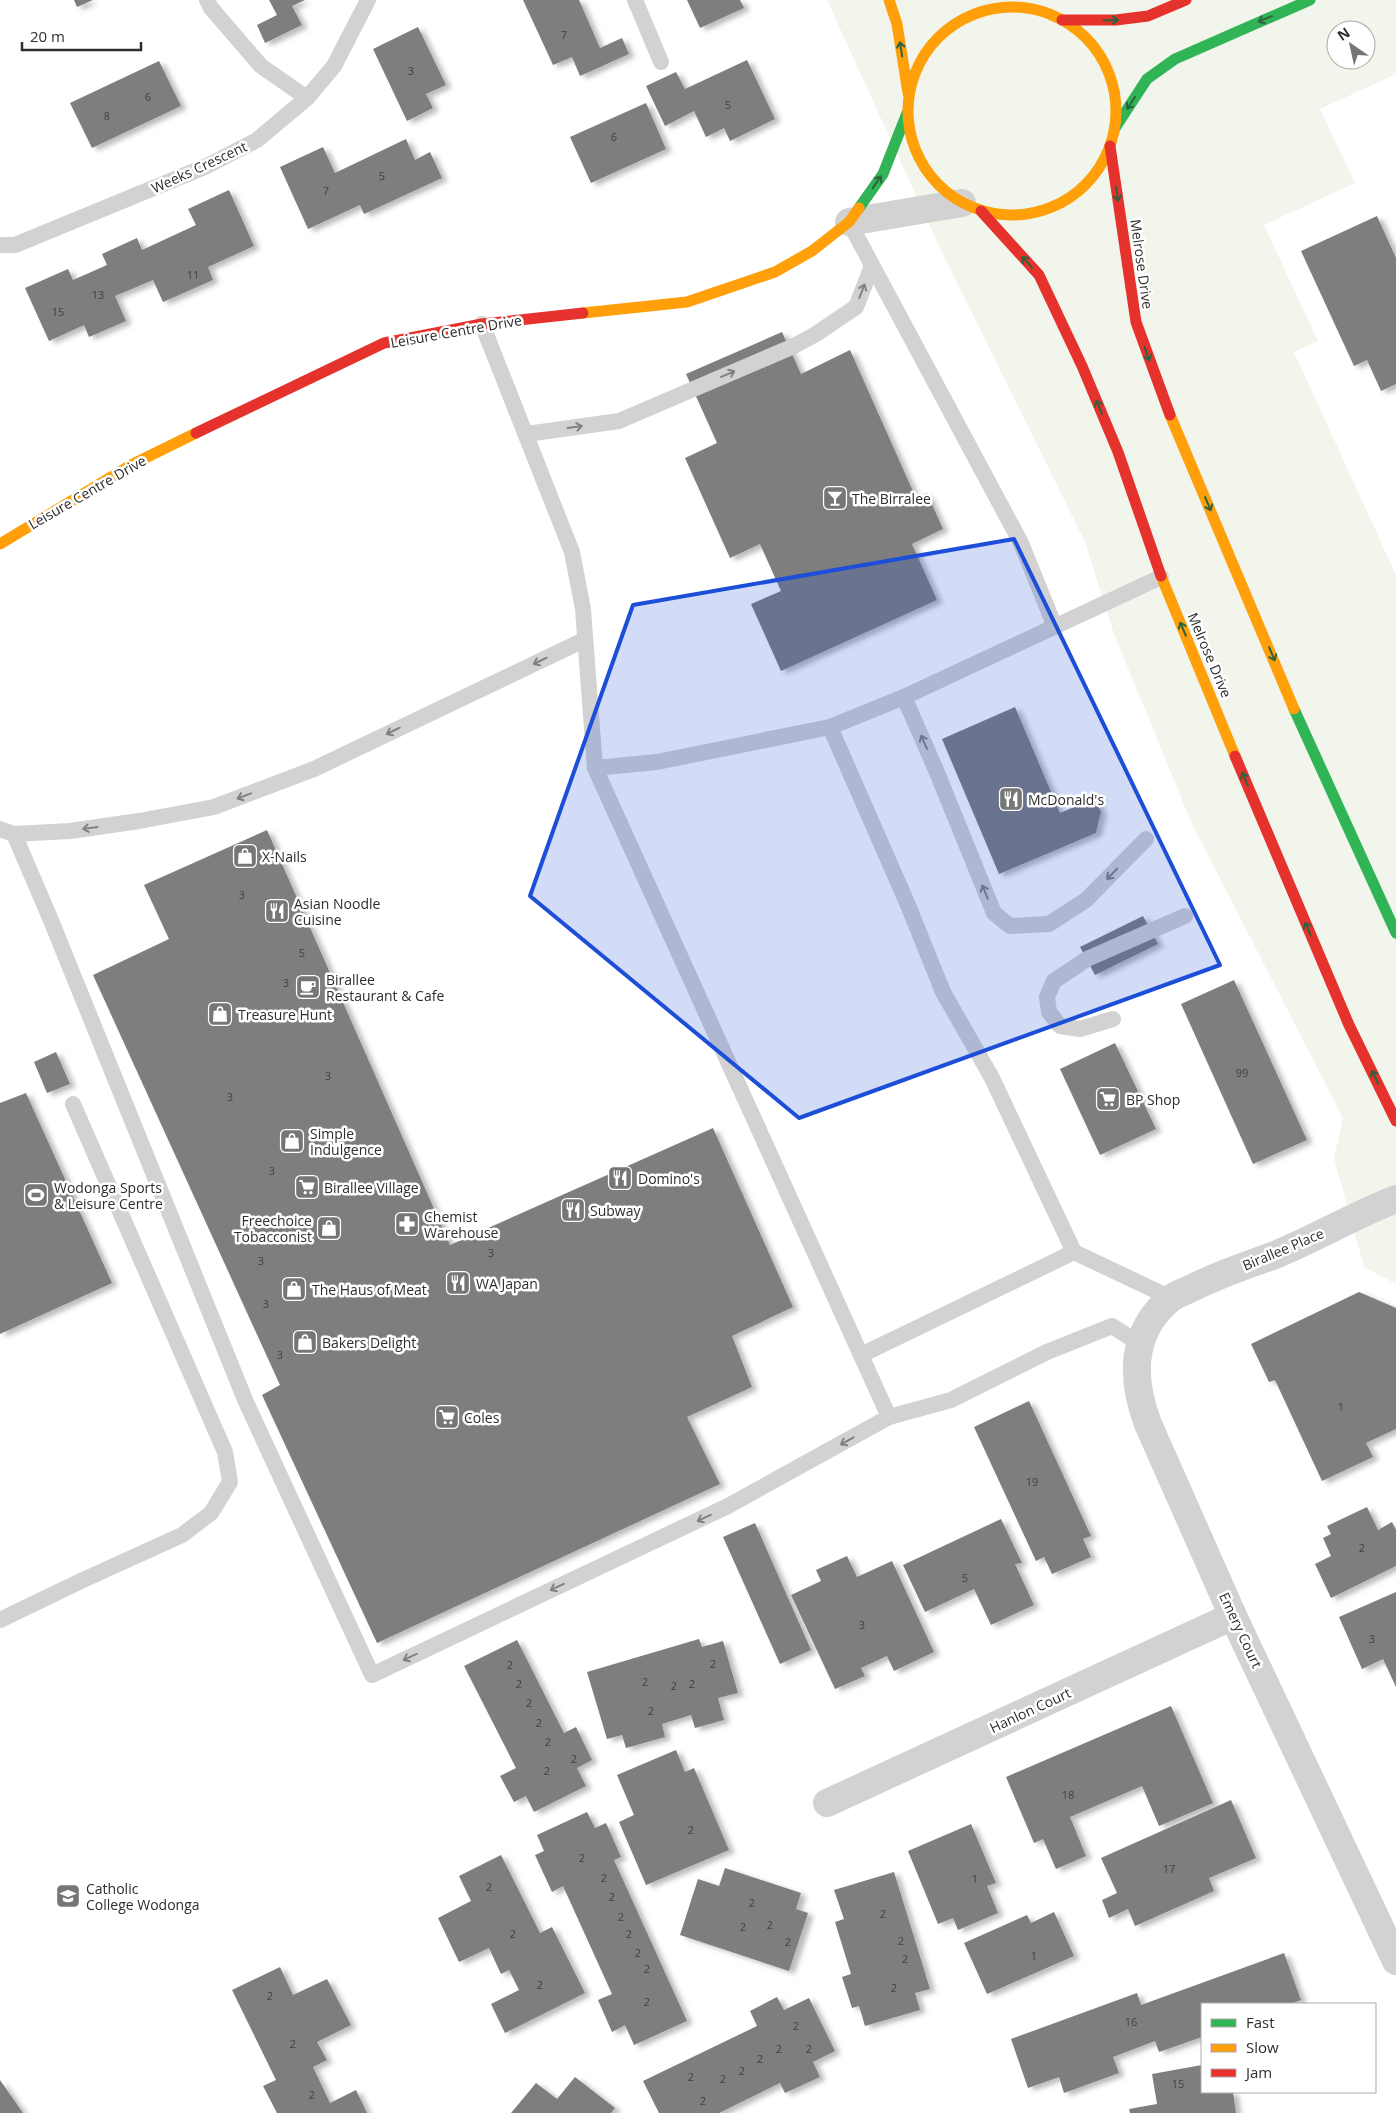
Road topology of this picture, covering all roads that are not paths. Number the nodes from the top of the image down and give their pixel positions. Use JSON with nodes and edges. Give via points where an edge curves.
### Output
{"nodes":[{"id":1,"x":207,"y":0,"type":"edge"},
{"id":2,"x":368,"y":0,"type":"edge"},
{"id":3,"x":635,"y":0,"type":"edge"},
{"id":4,"x":889,"y":0,"type":"edge"},
{"id":5,"x":1020,"y":0,"type":"edge"},
{"id":6,"x":1186,"y":0,"type":"edge"},
{"id":7,"x":1310,"y":0,"type":"edge"},
{"id":8,"x":1037,"y":10,"type":"junction"},
{"id":9,"x":1062,"y":20,"type":"junction"},
{"id":10,"x":662,"y":62,"type":"dead end"},
{"id":11,"x":908,"y":97,"type":"junction"},
{"id":12,"x":306,"y":98,"type":"junction"},
{"id":13,"x":907,"y":113,"type":"junction"},
{"id":14,"x":1115,"y":128,"type":"junction"},
{"id":15,"x":1110,"y":146,"type":"junction"},
{"id":16,"x":971,"y":207,"type":"junction"},
{"id":17,"x":850,"y":222,"type":"junction"},
{"id":18,"x":0,"y":245,"type":"edge"},
{"id":19,"x":872,"y":266,"type":"junction"},
{"id":20,"x":482,"y":324,"type":"junction"},
{"id":21,"x":527,"y":434,"type":"junction"},
{"id":22,"x":0,"y":544,"type":"edge"},
{"id":23,"x":1161,"y":577,"type":"junction"},
{"id":24,"x":1055,"y":627,"type":"junction"},
{"id":25,"x":584,"y":640,"type":"junction"},
{"id":26,"x":904,"y":697,"type":"junction"},
{"id":27,"x":830,"y":727,"type":"junction"},
{"id":28,"x":595,"y":768,"type":"junction"},
{"id":29,"x":7,"y":832,"type":"edge"},
{"id":30,"x":1146,"y":839,"type":"dead end"},
{"id":31,"x":1185,"y":916,"type":"dead end"},
{"id":32,"x":1396,"y":932,"type":"edge"},
{"id":33,"x":1113,"y":1019,"type":"dead end"},
{"id":34,"x":73,"y":1104,"type":"dead end"},
{"id":35,"x":1396,"y":1121,"type":"edge"},
{"id":36,"x":1396,"y":1199,"type":"edge"},
{"id":37,"x":1074,"y":1252,"type":"junction"},
{"id":38,"x":1171,"y":1298,"type":"junction"},
{"id":39,"x":1140,"y":1344,"type":"junction"},
{"id":40,"x":861,"y":1355,"type":"junction"},
{"id":41,"x":889,"y":1417,"type":"junction"},
{"id":42,"x":1234,"y":1616,"type":"junction"},
{"id":43,"x":0,"y":1620,"type":"edge"},
{"id":44,"x":827,"y":1803,"type":"dead end"},
{"id":45,"x":1396,"y":1961,"type":"edge"}],
"edges":[{"from":1,"to":12,"type":"lane","via":[[261,66]]},
{"from":2,"to":12,"type":"lane","name":"Weeks Crescent","via":[[334,66]]},
{"from":3,"to":10,"type":"lane"},
{"from":11,"to":4,"type":"main road","one_way":true,"via":[[897,24]]},
{"from":5,"to":8,"type":"main road"},
{"from":9,"to":6,"type":"main road","one_way":true,"via":[[1116,20],[1148,16]]},
{"from":7,"to":14,"type":"main road","one_way":true,"via":[[1175,59],[1147,78]]},
{"from":8,"to":9,"type":"main road"},
{"from":8,"to":11,"type":"main road","via":[[1008,7],[980,12],[953,25],[932,44],[916,69]]},
{"from":9,"to":14,"type":"main road","via":[[1083,35],[1100,54],[1116,102]]},
{"from":11,"to":13,"type":"main road"},
{"from":12,"to":18,"type":"lane","name":"Weeks Crescent","via":[[257,140],[207,166],[15,245]]},
{"from":13,"to":16,"type":"main road","via":[[909,135],[925,168],[944,191]]},
{"from":17,"to":13,"type":"main road","name":"Leisure Centre Drive","one_way":true,"via":[[883,174]]},
{"from":14,"to":15,"type":"main road"},
{"from":15,"to":16,"type":"main road","via":[[1095,174],[1072,196],[1044,211],[1012,216]]},
{"from":15,"to":32,"type":"main road","name":"Melrose Drive","one_way":true,"via":[[1136,322],[1161,394],[1306,736]]},
{"from":16,"to":17,"type":"street","name":"Leisure Centre Drive"},
{"from":23,"to":16,"type":"main road","name":"Melrose Drive","one_way":true,"via":[[1118,452],[1039,275]]},
{"from":17,"to":19,"type":"lane"},
{"from":17,"to":20,"type":"main road","name":"Leisure Centre Drive","via":[[812,251],[775,272],[687,302]]},
{"from":21,"to":19,"type":"lane","one_way":true,"via":[[619,421],[794,346],[856,307]]},
{"from":19,"to":24,"type":"lane","via":[[1021,543]]},
{"from":20,"to":21,"type":"lane"},
{"from":20,"to":22,"type":"main road","name":"Leisure Centre Drive","via":[[384,343],[131,465]]},
{"from":21,"to":25,"type":"lane","via":[[572,552],[583,609]]},
{"from":23,"to":24,"type":"lane"},
{"from":35,"to":23,"type":"main road","name":"Melrose Drive","one_way":true,"via":[[1349,1026]]},
{"from":24,"to":26,"type":"lane"},
{"from":25,"to":28,"type":"lane"},
{"from":25,"to":29,"type":"lane","one_way":true,"via":[[314,769],[214,807],[70,831]]},
{"from":26,"to":27,"type":"lane"},
{"from":30,"to":26,"type":"lane","one_way":true,"via":[[1086,900],[1049,924],[1010,926],[994,913]]},
{"from":27,"to":28,"type":"lane","via":[[657,762]]},
{"from":27,"to":37,"type":"lane","via":[[943,992],[992,1078]]},
{"from":28,"to":40,"type":"lane"},
{"from":41,"to":29,"type":"lane","one_way":true,"via":[[728,1506],[372,1675],[246,1402],[50,918]]},
{"from":31,"to":33,"type":"lane","via":[[1087,959],[1054,981],[1047,997],[1049,1012],[1060,1026],[1080,1030]]},
{"from":34,"to":43,"type":"lane","via":[[225,1452],[230,1482],[211,1513],[182,1535]]},
{"from":36,"to":38,"type":"street","name":"Birallee Place"},
{"from":37,"to":38,"type":"lane"},
{"from":37,"to":40,"type":"lane"},
{"from":38,"to":39,"type":"street","name":"Emery Court","via":[[1150,1318]]},
{"from":39,"to":41,"type":"lane","via":[[1112,1326],[1047,1352],[951,1400]]},
{"from":39,"to":42,"type":"street","name":"Emery Court","via":[[1135,1375],[1144,1412]]},
{"from":40,"to":41,"type":"lane"},
{"from":42,"to":44,"type":"street","name":"Hanlon Court"},
{"from":42,"to":45,"type":"street","name":"Emery Court"}]}
